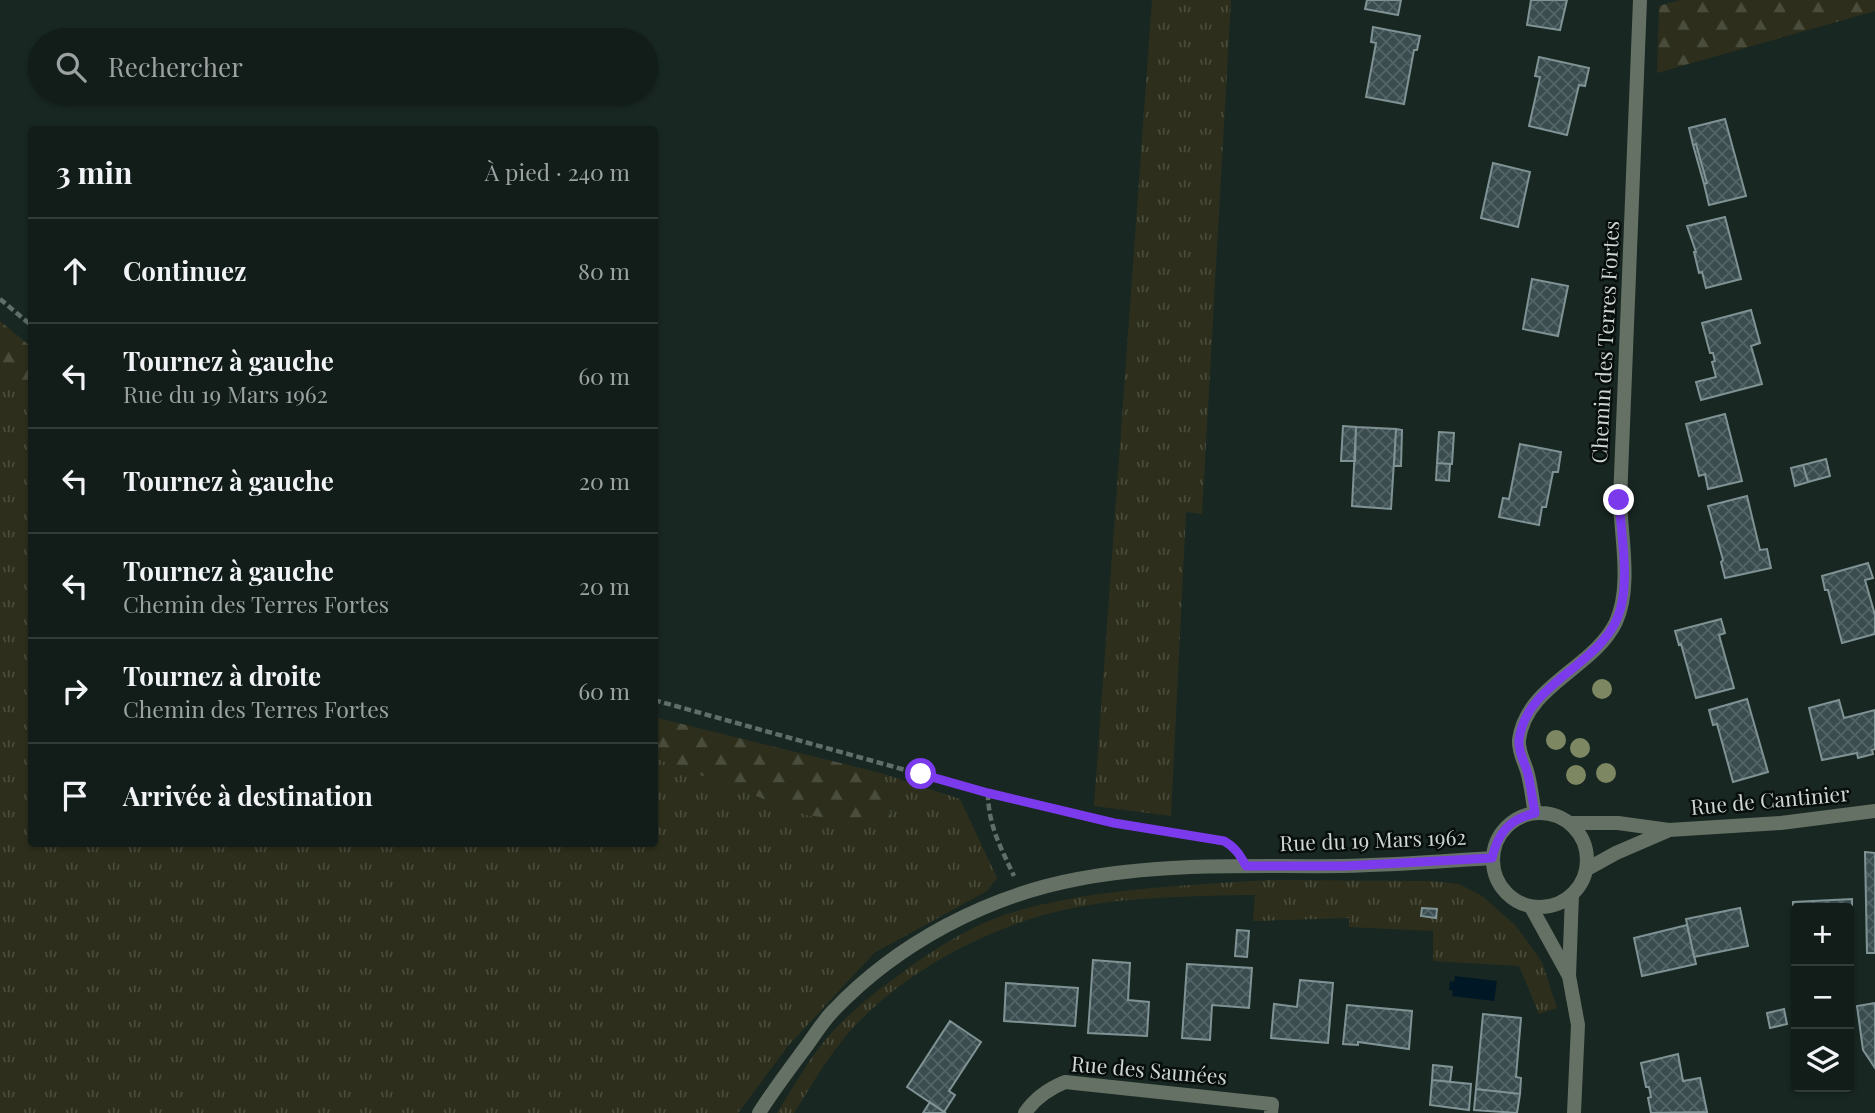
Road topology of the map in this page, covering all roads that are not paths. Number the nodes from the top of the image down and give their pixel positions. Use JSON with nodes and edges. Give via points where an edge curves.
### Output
{"nodes":[{"id":1,"x":1640,"y":0,"type":"edge"},
{"id":2,"x":1875,"y":811,"type":"edge"},
{"id":3,"x":1535,"y":813,"type":"junction"},
{"id":4,"x":1569,"y":823,"type":"junction"},
{"id":5,"x":1669,"y":830,"type":"junction"},
{"id":6,"x":1492,"y":858,"type":"junction"},
{"id":7,"x":1587,"y":869,"type":"junction"},
{"id":8,"x":1572,"y":895,"type":"junction"},
{"id":9,"x":1531,"y":906,"type":"junction"},
{"id":10,"x":1569,"y":976,"type":"junction"},
{"id":11,"x":759,"y":1113,"type":"edge"},
{"id":12,"x":1025,"y":1113,"type":"edge"},
{"id":13,"x":1271,"y":1113,"type":"edge"},
{"id":14,"x":1574,"y":1113,"type":"edge"}],
"edges":[{"from":1,"to":3,"type":"street","name":"Chemin des Terres Fortes","via":[[1619,500],[1621,607],[1607,637],[1545,693],[1521,731],[1519,743]]},
{"from":2,"to":5,"type":"street","name":"Rue de Cantinier"},
{"from":3,"to":4,"type":"street"},
{"from":3,"to":6,"type":"street","via":[[1505,827]]},
{"from":4,"to":5,"type":"street","name":"Rue de Cantinier"},
{"from":4,"to":7,"type":"street","via":[[1581,836]]},
{"from":5,"to":7,"type":"street","name":"Rue de Cantinier"},
{"from":6,"to":9,"type":"street","via":[[1502,890]]},
{"from":6,"to":11,"type":"street","name":"Rue du 19 Mars 1962","via":[[1142,871],[1092,877],[992,903],[902,951],[867,978],[832,1012]]},
{"from":7,"to":8,"type":"street"},
{"from":8,"to":9,"type":"street","via":[[1560,903]]},
{"from":8,"to":10,"type":"street"},
{"from":9,"to":10,"type":"street"},
{"from":10,"to":14,"type":"street","via":[[1578,1025]]},
{"from":12,"to":13,"type":"street","name":"Rue des Saunées","via":[[1032,1101],[1065,1082],[1272,1104]]}]}
